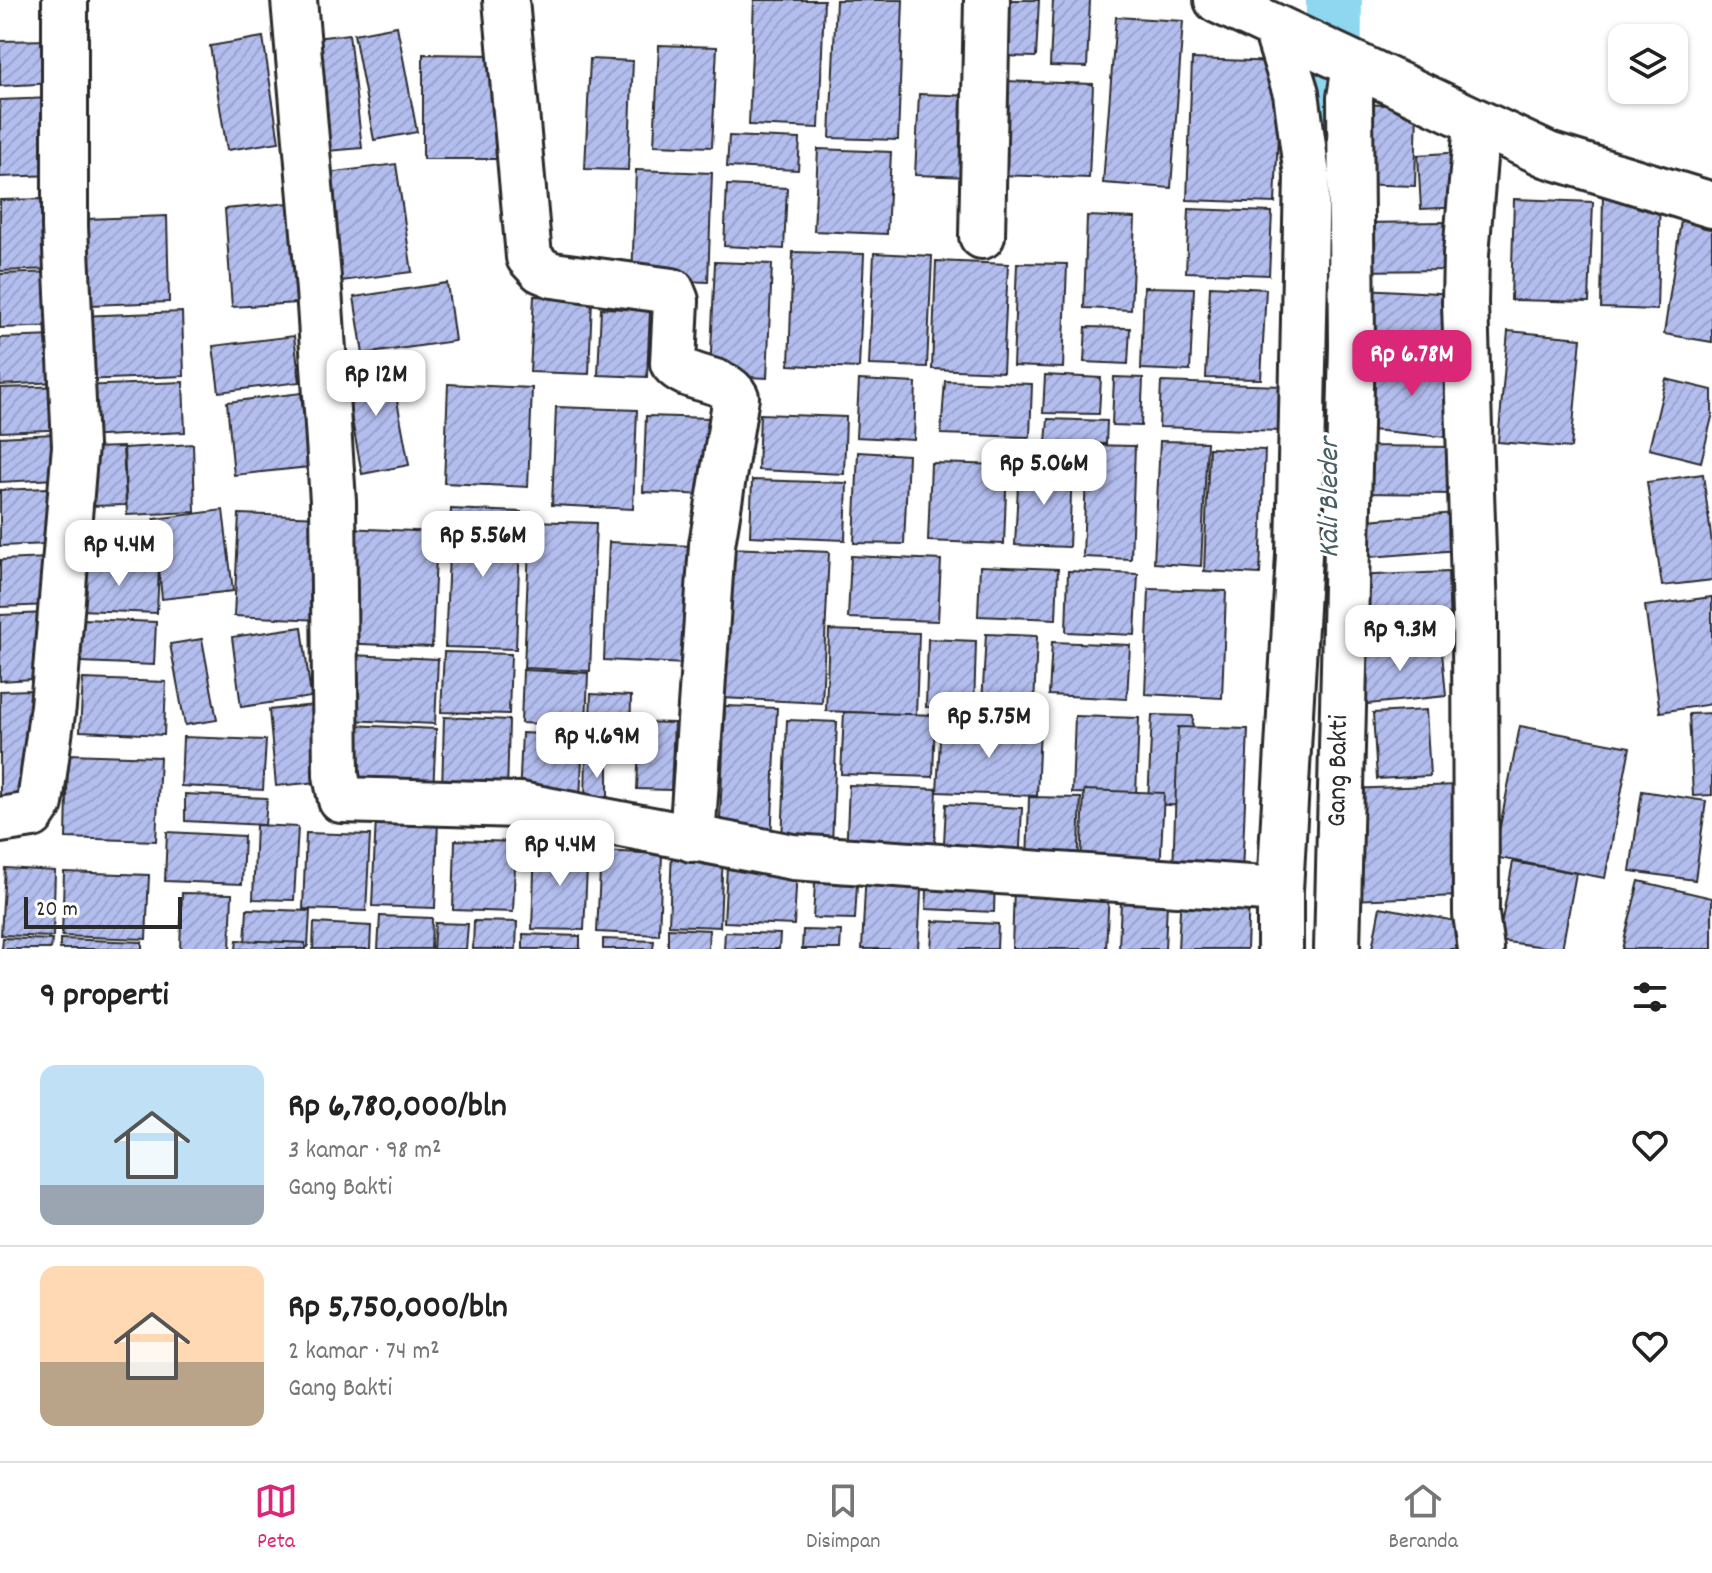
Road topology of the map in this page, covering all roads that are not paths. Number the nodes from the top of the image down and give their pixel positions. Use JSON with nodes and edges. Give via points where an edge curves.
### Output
{"nodes":[{"id":1,"x":65,"y":0,"type":"edge"},
{"id":2,"x":294,"y":0,"type":"edge"},
{"id":3,"x":506,"y":0,"type":"edge"},
{"id":4,"x":987,"y":0,"type":"edge"},
{"id":5,"x":1217,"y":0,"type":"edge"},
{"id":6,"x":1286,"y":34,"type":"junction"},
{"id":7,"x":1349,"y":64,"type":"junction"},
{"id":8,"x":1477,"y":123,"type":"junction"},
{"id":9,"x":1712,"y":205,"type":"edge"},
{"id":10,"x":982,"y":236,"type":"dead end"},
{"id":11,"x":0,"y":820,"type":"edge"},
{"id":12,"x":692,"y":839,"type":"junction"},
{"id":13,"x":1280,"y":890,"type":"junction"},
{"id":14,"x":1280,"y":949,"type":"edge"},
{"id":15,"x":1337,"y":949,"type":"edge"},
{"id":16,"x":1481,"y":949,"type":"edge"}],
"edges":[{"from":1,"to":11,"type":"street","via":[[65,227],[74,461],[40,803],[32,815]]},
{"from":2,"to":12,"type":"street","via":[[333,501],[339,796],[346,802],[521,805]]},
{"from":3,"to":12,"type":"street","via":[[529,257],[553,275],[672,291],[673,363],[736,397],[712,545]]},
{"from":4,"to":10,"type":"street"},
{"from":5,"to":6,"type":"street"},
{"from":6,"to":7,"type":"street"},
{"from":6,"to":13,"type":"street","via":[[1307,176],[1299,555]]},
{"from":7,"to":8,"type":"street"},
{"from":7,"to":15,"type":"street","name":"Gang Bakti","via":[[1352,346]]},
{"from":8,"to":9,"type":"street","via":[[1548,155]]},
{"from":8,"to":16,"type":"street","via":[[1465,303],[1475,615],[1476,914]]},
{"from":12,"to":13,"type":"street","via":[[793,857]]},
{"from":13,"to":14,"type":"street"}]}
